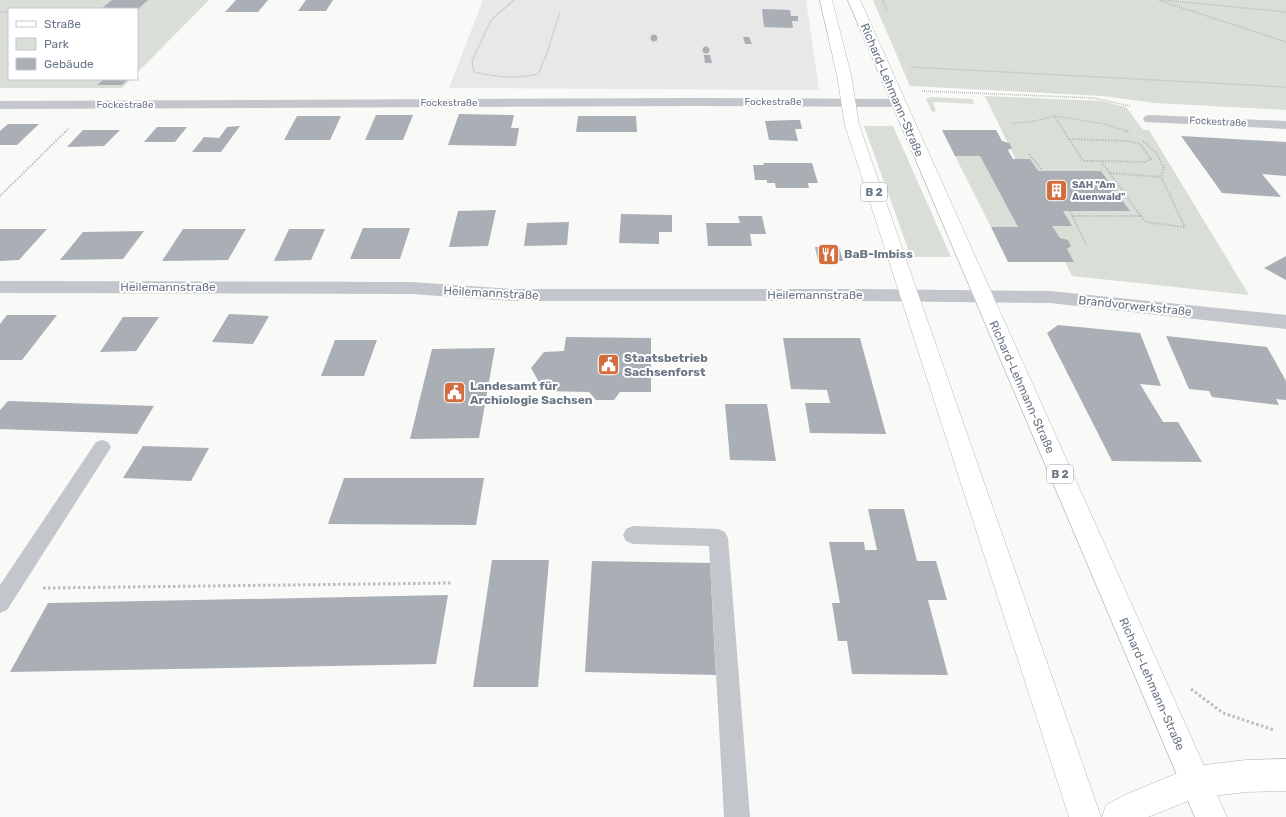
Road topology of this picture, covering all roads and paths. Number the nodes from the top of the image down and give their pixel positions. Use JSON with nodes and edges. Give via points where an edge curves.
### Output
{"nodes":[{"id":1,"x":514,"y":0,"type":"edge"},
{"id":2,"x":826,"y":0,"type":"edge"},
{"id":3,"x":854,"y":0,"type":"edge"},
{"id":4,"x":1158,"y":0,"type":"edge"},
{"id":5,"x":1161,"y":0,"type":"edge"},
{"id":6,"x":560,"y":12,"type":"dead end"},
{"id":7,"x":1286,"y":12,"type":"edge"},
{"id":8,"x":1286,"y":42,"type":"edge"},
{"id":9,"x":910,"y":67,"type":"dead end"},
{"id":10,"x":1286,"y":87,"type":"edge"},
{"id":11,"x":920,"y":90,"type":"dead end"},
{"id":12,"x":849,"y":102,"type":"junction"},
{"id":13,"x":898,"y":103,"type":"junction"},
{"id":14,"x":0,"y":105,"type":"edge"},
{"id":15,"x":92,"y":105,"type":"junction"},
{"id":16,"x":1054,"y":116,"type":"junction"},
{"id":17,"x":1150,"y":119,"type":"joint"},
{"id":18,"x":1012,"y":123,"type":"dead end"},
{"id":19,"x":1286,"y":126,"type":"edge"},
{"id":20,"x":1129,"y":132,"type":"dead end"},
{"id":21,"x":1069,"y":138,"type":"junction"},
{"id":22,"x":1142,"y":140,"type":"dead end"},
{"id":23,"x":1029,"y":154,"type":"dead end"},
{"id":24,"x":1101,"y":161,"type":"junction"},
{"id":25,"x":1042,"y":170,"type":"dead end"},
{"id":26,"x":1110,"y":173,"type":"junction"},
{"id":27,"x":1161,"y":177,"type":"junction"},
{"id":28,"x":0,"y":196,"type":"edge"},
{"id":29,"x":1070,"y":211,"type":"dead end"},
{"id":30,"x":1071,"y":216,"type":"junction"},
{"id":31,"x":1141,"y":216,"type":"junction"},
{"id":32,"x":1087,"y":246,"type":"dead end"},
{"id":33,"x":0,"y":287,"type":"edge"},
{"id":34,"x":908,"y":296,"type":"junction"},
{"id":35,"x":983,"y":298,"type":"junction"},
{"id":36,"x":1286,"y":322,"type":"edge"},
{"id":37,"x":102,"y":447,"type":"dead end"},
{"id":38,"x":633,"y":535,"type":"dead end"},
{"id":39,"x":452,"y":583,"type":"dead end"},
{"id":40,"x":4,"y":596,"type":"edge"},
{"id":41,"x":1190,"y":688,"type":"dead end"},
{"id":42,"x":1274,"y":730,"type":"dead end"},
{"id":43,"x":1286,"y":775,"type":"edge"},
{"id":44,"x":1195,"y":782,"type":"junction"},
{"id":45,"x":737,"y":817,"type":"edge"},
{"id":46,"x":1085,"y":817,"type":"edge"},
{"id":47,"x":1118,"y":817,"type":"edge"},
{"id":48,"x":1211,"y":817,"type":"edge"}],
"edges":[{"from":1,"to":6,"type":"path","via":[[491,20],[483,34],[472,61],[474,72],[498,77],[524,78],[538,74]]},
{"from":2,"to":12,"type":"main road","number":"B 2"},
{"from":3,"to":13,"type":"main road","name":"Richard-Lehmann-Straße","number":"B 2"},
{"from":4,"to":8,"type":"path"},
{"from":5,"to":7,"type":"path"},
{"from":9,"to":10,"type":"path"},
{"from":11,"to":17,"type":"path","via":[[1094,98],[1135,107]]},
{"from":12,"to":13,"type":"street","name":"Fockestraße"},
{"from":12,"to":15,"type":"street","name":"Fockestraße"},
{"from":12,"to":34,"type":"main road","number":"B 2","via":[[852,126]]},
{"from":13,"to":35,"type":"main road","name":"Richard-Lehmann-Straße","number":"B 2"},
{"from":14,"to":15,"type":"street","name":"Fockestraße"},
{"from":15,"to":28,"type":"path"},
{"from":16,"to":18,"type":"path","via":[[1031,122]]},
{"from":16,"to":20,"type":"path","via":[[1105,124]]},
{"from":16,"to":21,"type":"path"},
{"from":17,"to":19,"type":"street","name":"Fockestraße"},
{"from":21,"to":24,"type":"path","via":[[1083,161]]},
{"from":21,"to":24,"type":"path","via":[[1129,141],[1140,144],[1151,159],[1145,162]]},
{"from":22,"to":27,"type":"path","via":[[1157,154],[1164,168]]},
{"from":23,"to":25,"type":"path"},
{"from":24,"to":26,"type":"path"},
{"from":26,"to":27,"type":"path"},
{"from":26,"to":31,"type":"path"},
{"from":27,"to":31,"type":"path","via":[[1185,227],[1146,222]]},
{"from":29,"to":30,"type":"path"},
{"from":30,"to":31,"type":"path"},
{"from":30,"to":32,"type":"path"},
{"from":33,"to":34,"type":"street","name":"Heilemannstraße","via":[[411,288],[513,295]]},
{"from":34,"to":35,"type":"street","name":"Heilemannstraße"},
{"from":34,"to":46,"type":"main road","number":"B 2"},
{"from":35,"to":36,"type":"street","name":"Brandvorwerkstraße","via":[[1050,297]]},
{"from":35,"to":44,"type":"main road","name":"Richard-Lehmann-Straße","number":"B 2"},
{"from":37,"to":40,"type":"lane"},
{"from":38,"to":45,"type":"lane","via":[[718,538]]},
{"from":39,"to":40,"type":"path"},
{"from":41,"to":42,"type":"path","via":[[1223,713]]},
{"from":43,"to":44,"type":"main road","via":[[1246,776]]},
{"from":44,"to":47,"type":"main road","via":[[1138,805]]},
{"from":44,"to":48,"type":"main road","name":"Richard-Lehmann-Straße","number":"B 2"}]}
